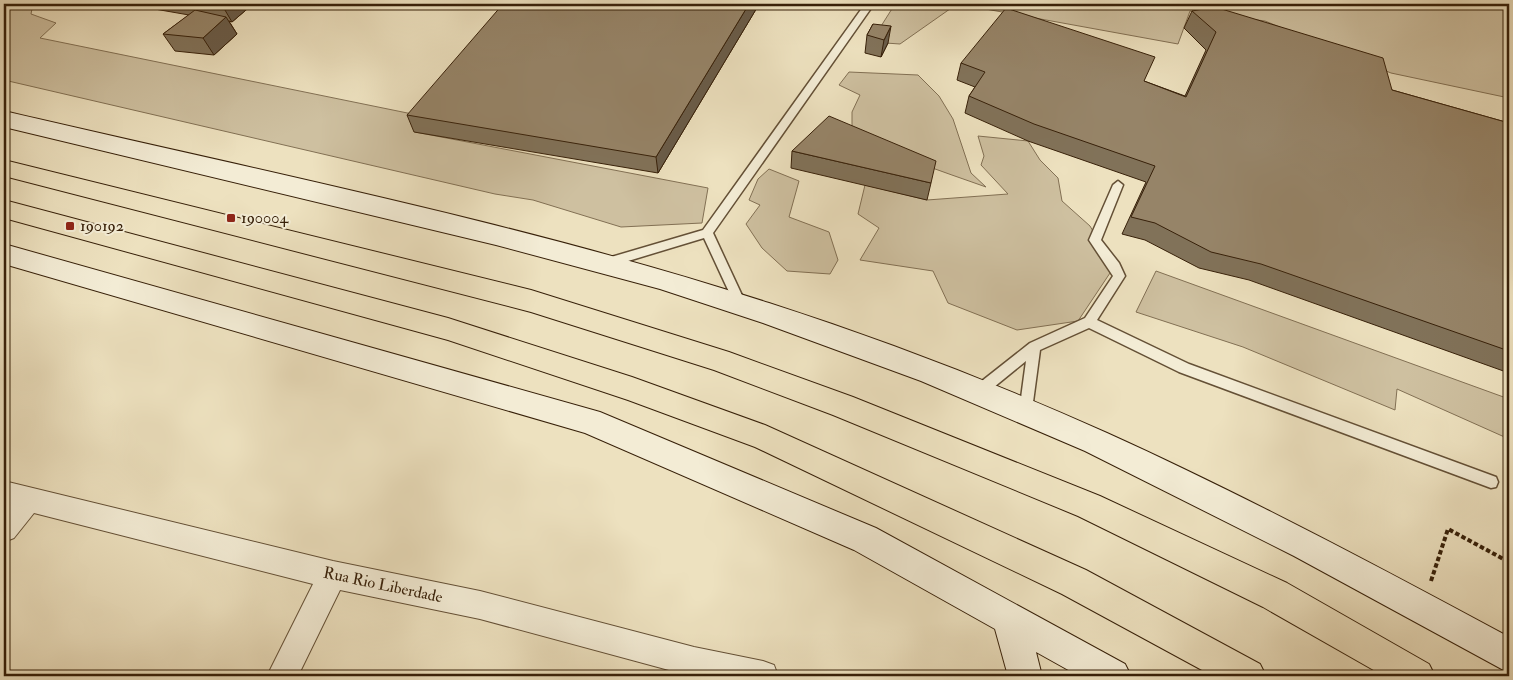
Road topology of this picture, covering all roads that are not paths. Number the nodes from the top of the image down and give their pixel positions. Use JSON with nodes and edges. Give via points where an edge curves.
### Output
{"nodes":[{"id":1,"x":865,"y":5,"type":"edge"},
{"id":2,"x":4,"y":120,"type":"edge"},
{"id":3,"x":4,"y":168,"type":"edge"},
{"id":4,"x":1118,"y":185,"type":"dead end"},
{"id":5,"x":4,"y":209,"type":"edge"},
{"id":6,"x":708,"y":233,"type":"junction"},
{"id":7,"x":4,"y":254,"type":"edge"},
{"id":8,"x":604,"y":263,"type":"junction"},
{"id":9,"x":740,"y":304,"type":"junction"},
{"id":10,"x":1089,"y":322,"type":"junction"},
{"id":11,"x":1034,"y":347,"type":"junction"},
{"id":12,"x":978,"y":392,"type":"junction"},
{"id":13,"x":1026,"y":413,"type":"junction"},
{"id":14,"x":1490,"y":482,"type":"dead end"},
{"id":15,"x":16,"y":496,"type":"edge"},
{"id":16,"x":4,"y":530,"type":"edge"},
{"id":17,"x":333,"y":574,"type":"junction"},
{"id":18,"x":1009,"y":616,"type":"junction"},
{"id":19,"x":1509,"y":656,"type":"edge"},
{"id":20,"x":692,"y":669,"type":"edge"},
{"id":21,"x":282,"y":676,"type":"edge"},
{"id":22,"x":763,"y":676,"type":"edge"},
{"id":23,"x":1025,"y":676,"type":"edge"},
{"id":24,"x":1113,"y":676,"type":"edge"},
{"id":25,"x":1248,"y":676,"type":"edge"},
{"id":26,"x":1417,"y":676,"type":"edge"}],
"edges":[{"from":1,"to":6,"type":"lane"},
{"from":2,"to":8,"type":"main road","via":[[496,234]]},
{"from":3,"to":26,"type":"highway","via":[[531,301],[719,360],[843,406],[1089,506],[1275,595]]},
{"from":4,"to":10,"type":"lane","via":[[1095,240],[1119,276]]},
{"from":5,"to":25,"type":"highway","via":[[448,329],[632,389],[765,438],[1074,582]]},
{"from":6,"to":8,"type":"lane"},
{"from":6,"to":9,"type":"lane"},
{"from":7,"to":18,"type":"main road","via":[[590,421],[865,539]]},
{"from":8,"to":9,"type":"main road"},
{"from":9,"to":12,"type":"main road"},
{"from":10,"to":11,"type":"lane"},
{"from":10,"to":14,"type":"lane","via":[[1184,368]]},
{"from":11,"to":12,"type":"lane"},
{"from":11,"to":13,"type":"lane"},
{"from":12,"to":13,"type":"main road"},
{"from":13,"to":19,"type":"main road","via":[[1096,442],[1297,541]]},
{"from":15,"to":16,"type":"street"},
{"from":15,"to":17,"type":"street","name":"Rua Rio Liberdade"},
{"from":17,"to":20,"type":"street","name":"Rua Rio Liberdade","via":[[480,605]]},
{"from":17,"to":21,"type":"street"},
{"from":18,"to":23,"type":"main road"},
{"from":18,"to":24,"type":"main road"},
{"from":20,"to":22,"type":"street","name":"Rua Rio Liberdade"}]}
